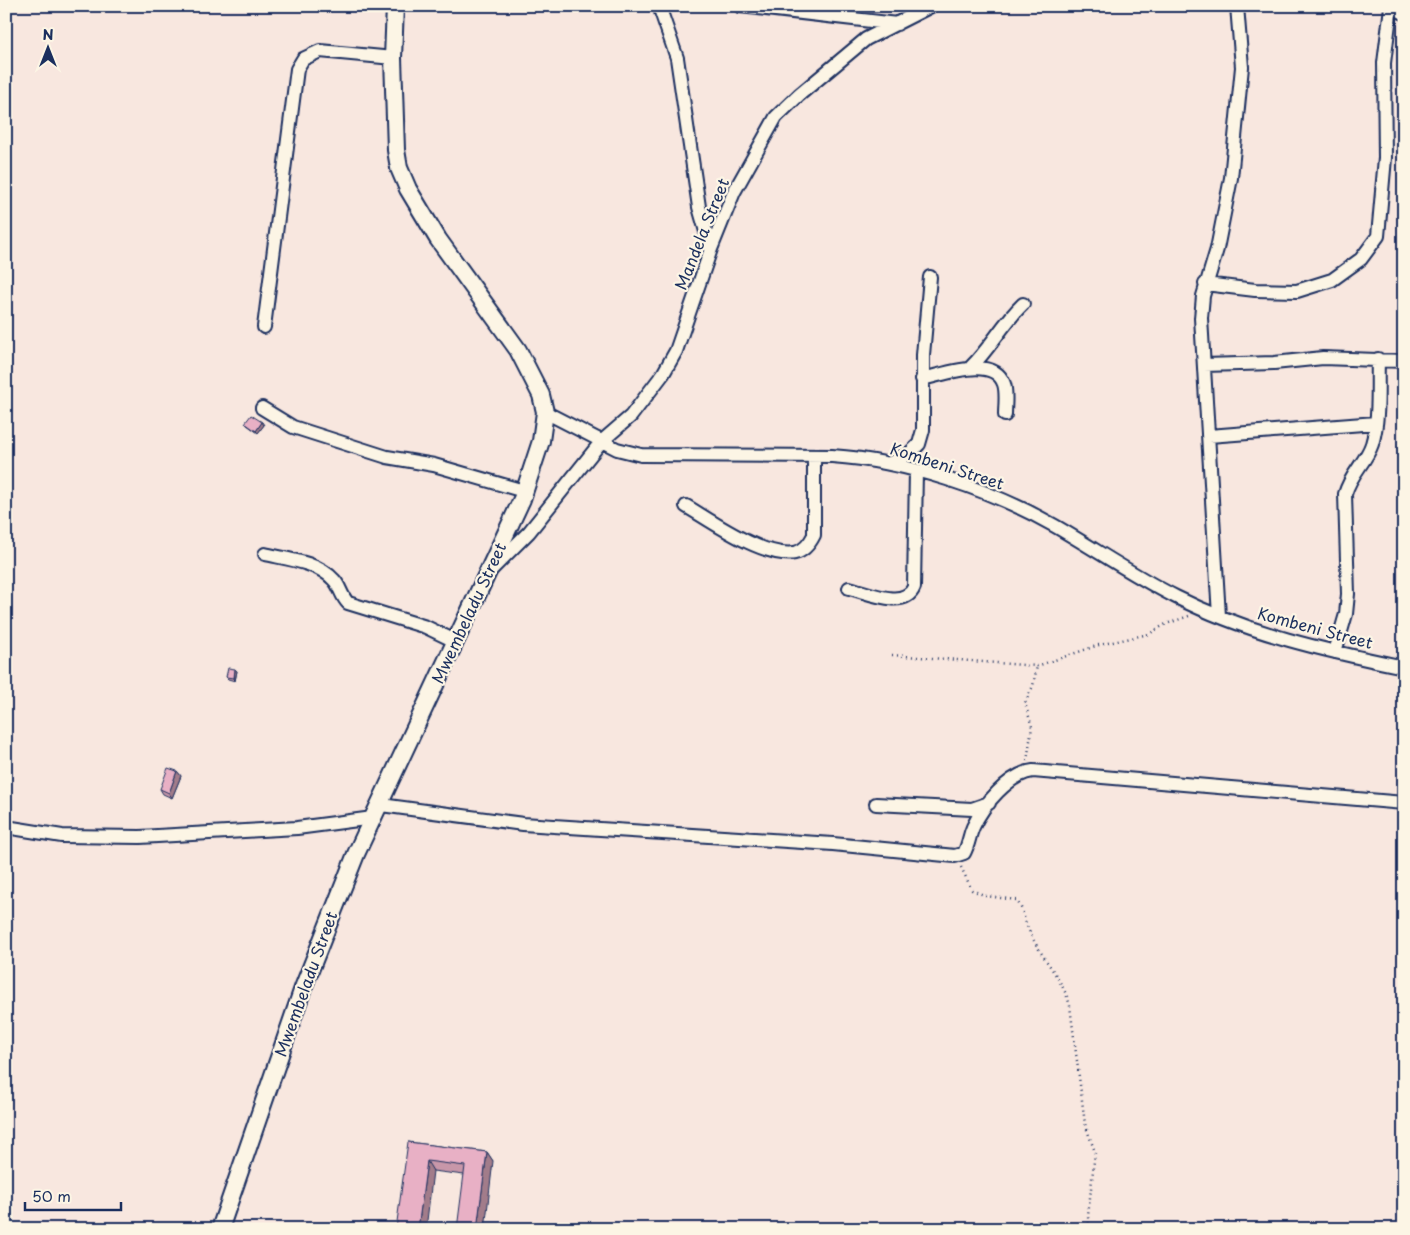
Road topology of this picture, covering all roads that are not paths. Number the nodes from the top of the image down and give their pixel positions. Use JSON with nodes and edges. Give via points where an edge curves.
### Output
{"nodes":[{"id":1,"x":396,"y":6,"type":"edge"},
{"id":2,"x":659,"y":6,"type":"edge"},
{"id":3,"x":740,"y":6,"type":"edge"},
{"id":4,"x":931,"y":6,"type":"edge"},
{"id":5,"x":1236,"y":6,"type":"edge"},
{"id":6,"x":1390,"y":7,"type":"edge"},
{"id":7,"x":1404,"y":13,"type":"edge"},
{"id":8,"x":897,"y":24,"type":"junction"},
{"id":9,"x":393,"y":58,"type":"junction"},
{"id":10,"x":711,"y":249,"type":"junction"},
{"id":11,"x":930,"y":277,"type":"dead end"},
{"id":12,"x":1205,"y":284,"type":"junction"},
{"id":13,"x":1023,"y":304,"type":"dead end"},
{"id":14,"x":264,"y":327,"type":"dead end"},
{"id":15,"x":1378,"y":359,"type":"junction"},
{"id":16,"x":1404,"y":361,"type":"edge"},
{"id":17,"x":1204,"y":365,"type":"junction"},
{"id":18,"x":971,"y":367,"type":"junction"},
{"id":19,"x":922,"y":379,"type":"junction"},
{"id":20,"x":262,"y":408,"type":"dead end"},
{"id":21,"x":545,"y":412,"type":"junction"},
{"id":22,"x":1005,"y":415,"type":"dead end"},
{"id":23,"x":1376,"y":423,"type":"junction"},
{"id":24,"x":1209,"y":436,"type":"junction"},
{"id":25,"x":601,"y":442,"type":"junction"},
{"id":26,"x":814,"y":457,"type":"junction"},
{"id":27,"x":890,"y":464,"type":"junction"},
{"id":28,"x":916,"y":471,"type":"junction"},
{"id":29,"x":524,"y":491,"type":"junction"},
{"id":30,"x":686,"y":506,"type":"dead end"},
{"id":31,"x":265,"y":554,"type":"dead end"},
{"id":32,"x":488,"y":573,"type":"junction"},
{"id":33,"x":849,"y":588,"type":"dead end"},
{"id":34,"x":1219,"y":616,"type":"junction"},
{"id":35,"x":455,"y":640,"type":"junction"},
{"id":36,"x":1335,"y":652,"type":"junction"},
{"id":37,"x":1404,"y":667,"type":"edge"},
{"id":38,"x":989,"y":802,"type":"junction"},
{"id":39,"x":1404,"y":803,"type":"edge"},
{"id":40,"x":876,"y":804,"type":"dead end"},
{"id":41,"x":377,"y":811,"type":"junction"},
{"id":42,"x":6,"y":827,"type":"edge"},
{"id":43,"x":220,"y":1229,"type":"edge"}],
"edges":[{"from":1,"to":9,"type":"street","name":"Mwembeladu Street"},
{"from":2,"to":10,"type":"street","via":[[677,58],[699,207]]},
{"from":3,"to":8,"type":"street"},
{"from":4,"to":8,"type":"street","name":"Mandela Street"},
{"from":5,"to":12,"type":"street","via":[[1242,67],[1231,178],[1217,250]]},
{"from":6,"to":7,"type":"street"},
{"from":6,"to":12,"type":"street","via":[[1384,64],[1384,158],[1378,236],[1362,259],[1332,280],[1298,291]]},
{"from":8,"to":10,"type":"street","name":"Mandela Street","via":[[866,39],[776,117],[734,192]]},
{"from":9,"to":14,"type":"street","via":[[320,50],[303,59],[297,69]]},
{"from":9,"to":21,"type":"street","name":"Mwembeladu Street","via":[[396,150],[408,189],[438,239],[518,350],[541,395]]},
{"from":10,"to":25,"type":"street","name":"Mandela Street","via":[[676,351],[631,416]]},
{"from":11,"to":19,"type":"street"},
{"from":12,"to":17,"type":"street","via":[[1201,318]]},
{"from":13,"to":18,"type":"street"},
{"from":15,"to":16,"type":"street"},
{"from":15,"to":17,"type":"street","via":[[1323,358],[1274,364]]},
{"from":15,"to":23,"type":"street"},
{"from":17,"to":24,"type":"street"},
{"from":18,"to":19,"type":"street"},
{"from":18,"to":22,"type":"street","via":[[1000,375],[1005,390]]},
{"from":19,"to":27,"type":"street","via":[[923,430],[919,444]]},
{"from":20,"to":29,"type":"street","via":[[293,427],[387,457],[434,465]]},
{"from":21,"to":25,"type":"street","name":"Kombeni Street"},
{"from":21,"to":29,"type":"street","name":"Mwembeladu Street","via":[[541,441]]},
{"from":23,"to":24,"type":"street"},
{"from":23,"to":36,"type":"street","via":[[1371,445],[1348,482],[1345,494],[1348,594]]},
{"from":24,"to":34,"type":"street"},
{"from":25,"to":26,"type":"street","name":"Kombeni Street","via":[[641,455]]},
{"from":25,"to":32,"type":"street","name":"Mandela Street","via":[[529,532]]},
{"from":26,"to":27,"type":"street","name":"Kombeni Street","via":[[860,458]]},
{"from":26,"to":30,"type":"street","via":[[814,535],[808,546],[795,553],[762,548]]},
{"from":27,"to":28,"type":"street","name":"Kombeni Street"},
{"from":28,"to":33,"type":"street","via":[[914,587],[911,594],[903,599],[889,598]]},
{"from":28,"to":34,"type":"street","name":"Kombeni Street","via":[[975,489],[1021,508],[1175,597]]},
{"from":29,"to":32,"type":"street","name":"Mwembeladu Street"},
{"from":31,"to":35,"type":"street","via":[[308,564],[327,573],[348,603],[408,620]]},
{"from":32,"to":35,"type":"street","name":"Mwembeladu Street"},
{"from":34,"to":36,"type":"street","name":"Kombeni Street"},
{"from":35,"to":41,"type":"street","name":"Mwembeladu Street"},
{"from":36,"to":37,"type":"street","name":"Kombeni Street"},
{"from":38,"to":39,"type":"street","via":[[1016,776],[1025,772]]},
{"from":38,"to":40,"type":"street","via":[[972,809]]},
{"from":38,"to":41,"type":"street","via":[[973,828],[964,853],[955,856]]},
{"from":41,"to":42,"type":"street","via":[[297,828],[140,837],[62,836]]},
{"from":41,"to":43,"type":"street","name":"Mwembeladu Street","via":[[303,988]]}]}
